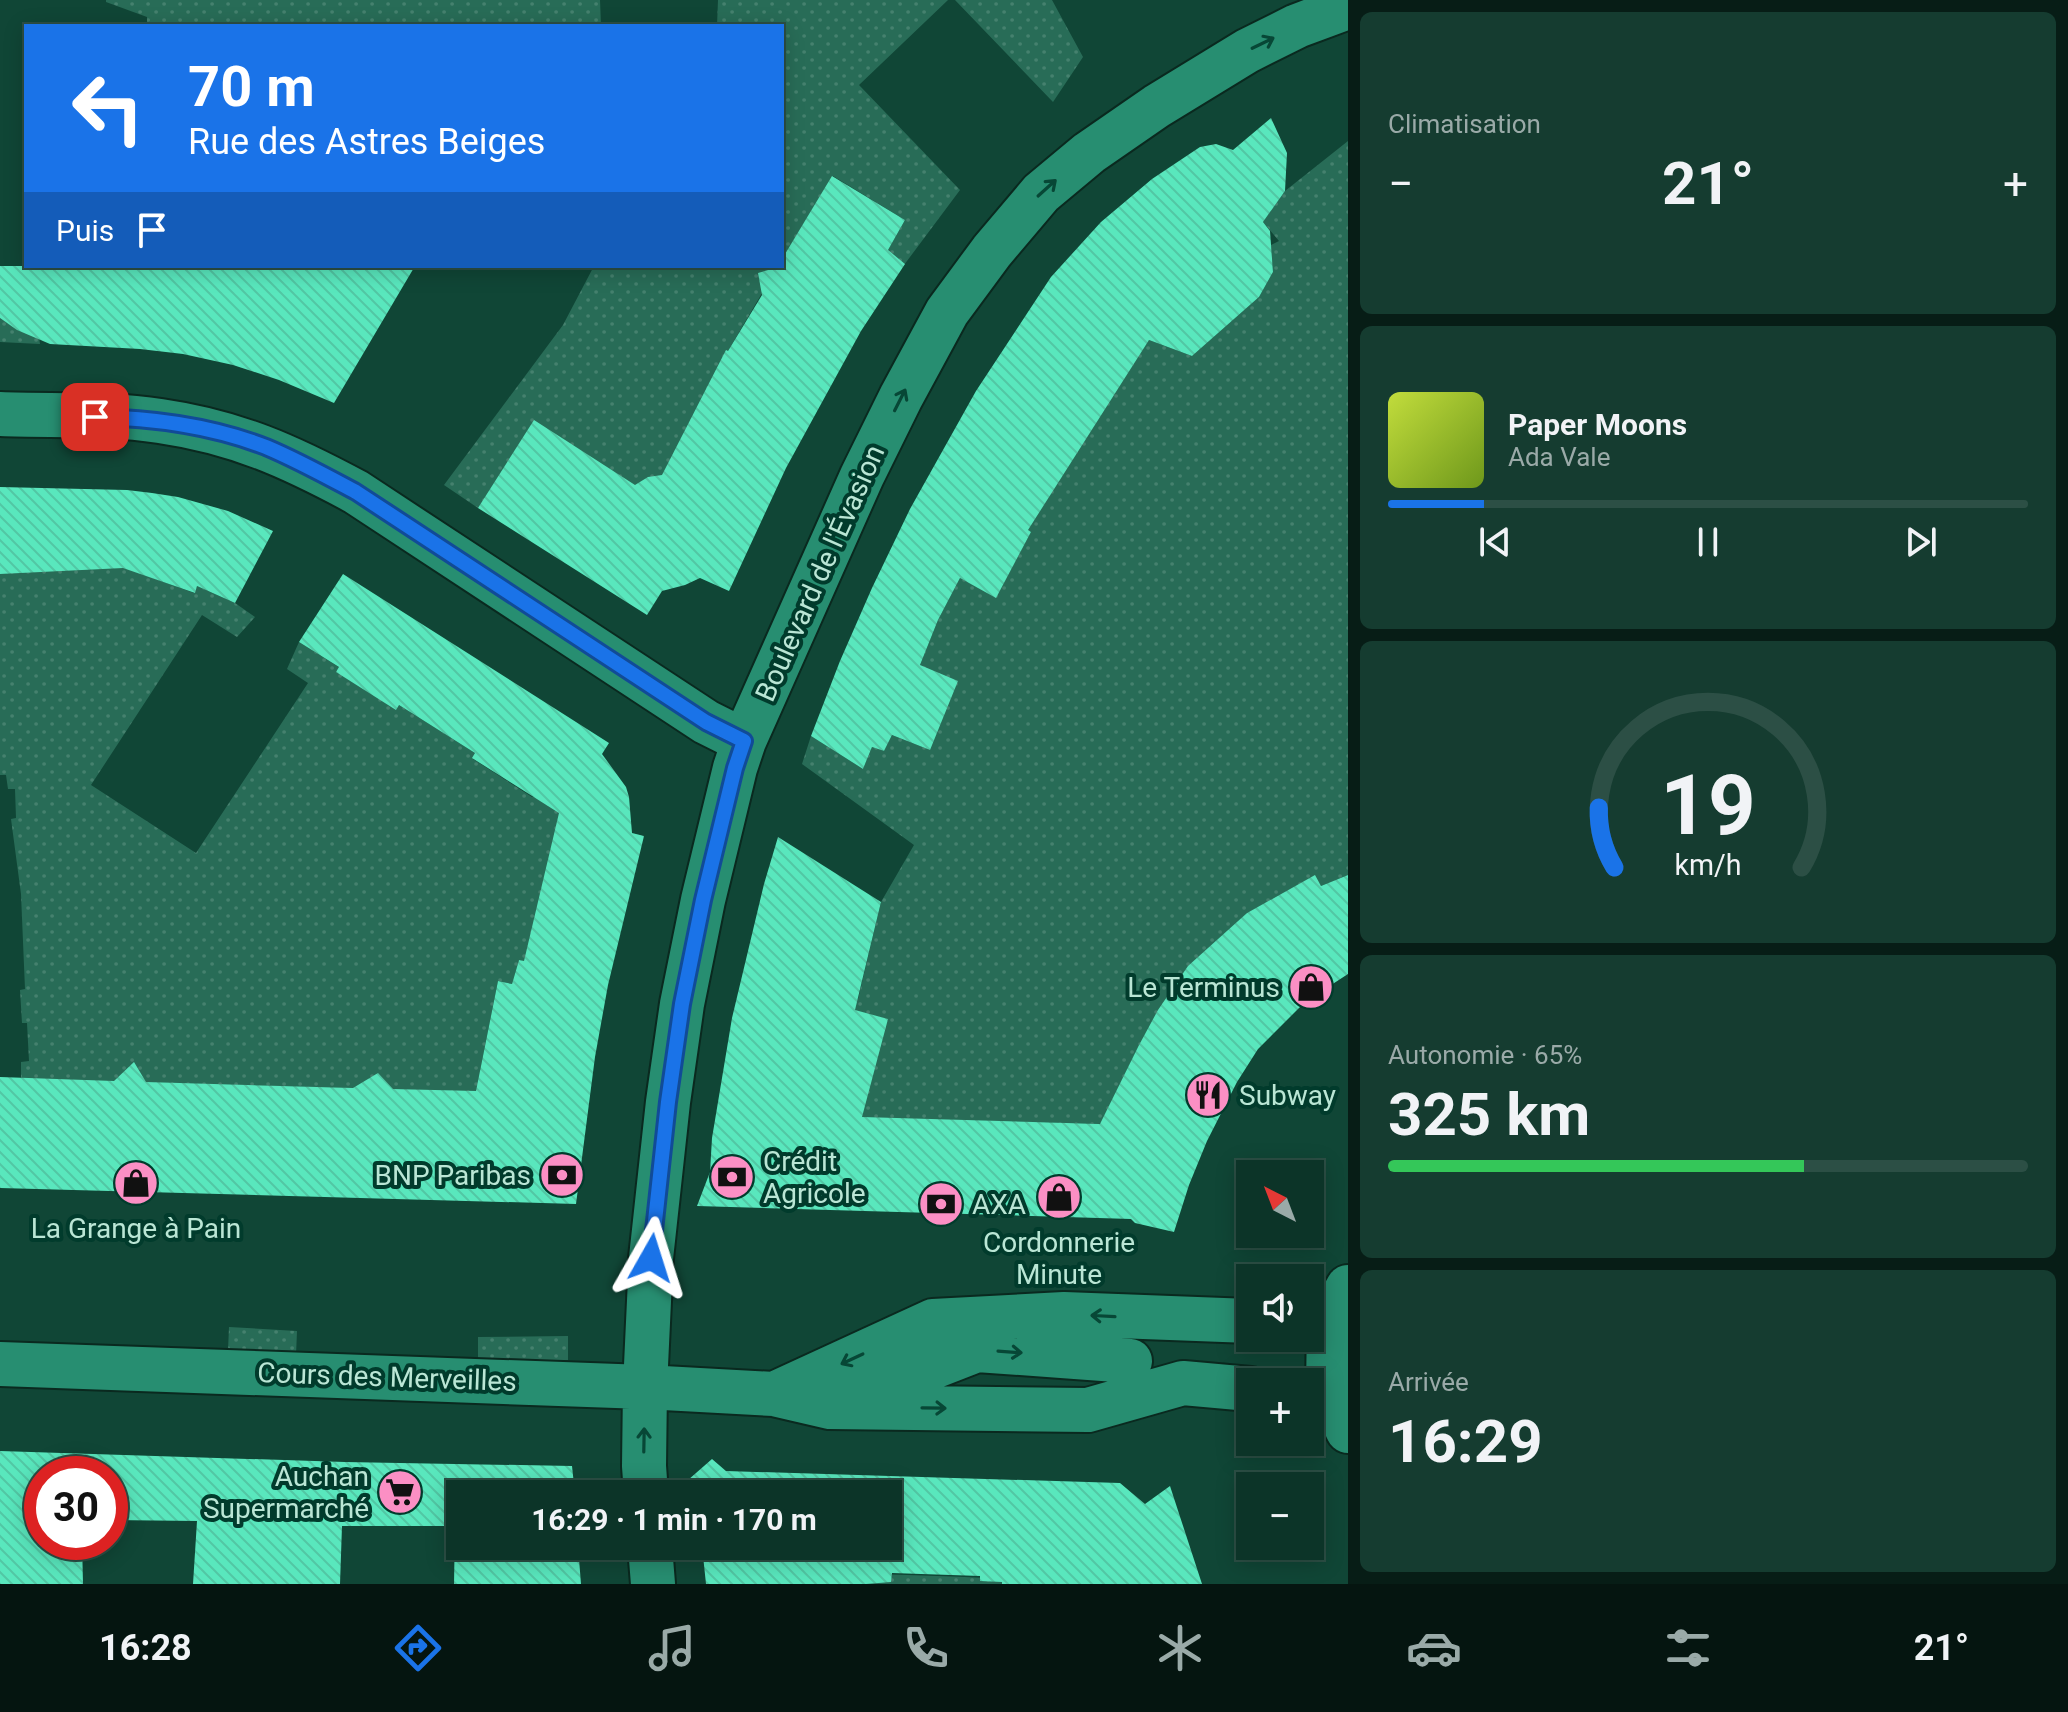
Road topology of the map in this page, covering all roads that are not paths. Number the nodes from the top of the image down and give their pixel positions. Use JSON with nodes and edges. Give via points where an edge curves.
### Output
{"nodes":[{"id":1,"x":1348,"y":7,"type":"edge"},
{"id":2,"x":0,"y":414,"type":"edge"},
{"id":3,"x":744,"y":741,"type":"junction"},
{"id":4,"x":1329,"y":1310,"type":"edge"},
{"id":5,"x":1236,"y":1321,"type":"edge"},
{"id":6,"x":1130,"y":1361,"type":"dead end"},
{"id":7,"x":0,"y":1364,"type":"edge"},
{"id":8,"x":1322,"y":1368,"type":"edge"},
{"id":9,"x":645,"y":1387,"type":"junction"},
{"id":10,"x":1236,"y":1388,"type":"edge"},
{"id":11,"x":774,"y":1394,"type":"junction"},
{"id":12,"x":1324,"y":1396,"type":"edge"},
{"id":13,"x":830,"y":1407,"type":"junction"},
{"id":14,"x":1348,"y":1431,"type":"edge"},
{"id":15,"x":645,"y":1480,"type":"edge"},
{"id":16,"x":651,"y":1560,"type":"edge"},
{"id":17,"x":653,"y":1584,"type":"edge"}],
"edges":[{"from":3,"to":1,"type":"street","name":"Boulevard de l'Évasion","one_way":true,"via":[[901,397],[947,312],[992,251],[1041,193],[1157,106],[1247,51]]},
{"from":2,"to":3,"type":"street","via":[[158,420],[266,447],[356,492],[706,722]]},
{"from":3,"to":9,"type":"street","name":"Boulevard de l'Évasion","via":[[682,1004],[651,1258]]},
{"from":4,"to":8,"type":"street"},
{"from":5,"to":11,"type":"street","name":"Cours des Merveilles","one_way":true,"via":[[1064,1314],[933,1321]]},
{"from":13,"to":6,"type":"street","one_way":true,"via":[[977,1350]]},
{"from":7,"to":9,"type":"street","name":"Cours des Merveilles"},
{"from":9,"to":11,"type":"street","name":"Cours des Merveilles"},
{"from":15,"to":9,"type":"street","name":"Boulevard de l'Évasion","one_way":true},
{"from":13,"to":10,"type":"street","name":"Cours des Merveilles","one_way":true,"via":[[1088,1410],[1183,1383]]},
{"from":11,"to":13,"type":"street","name":"Cours des Merveilles"},
{"from":12,"to":14,"type":"street"},
{"from":16,"to":17,"type":"street"}]}
